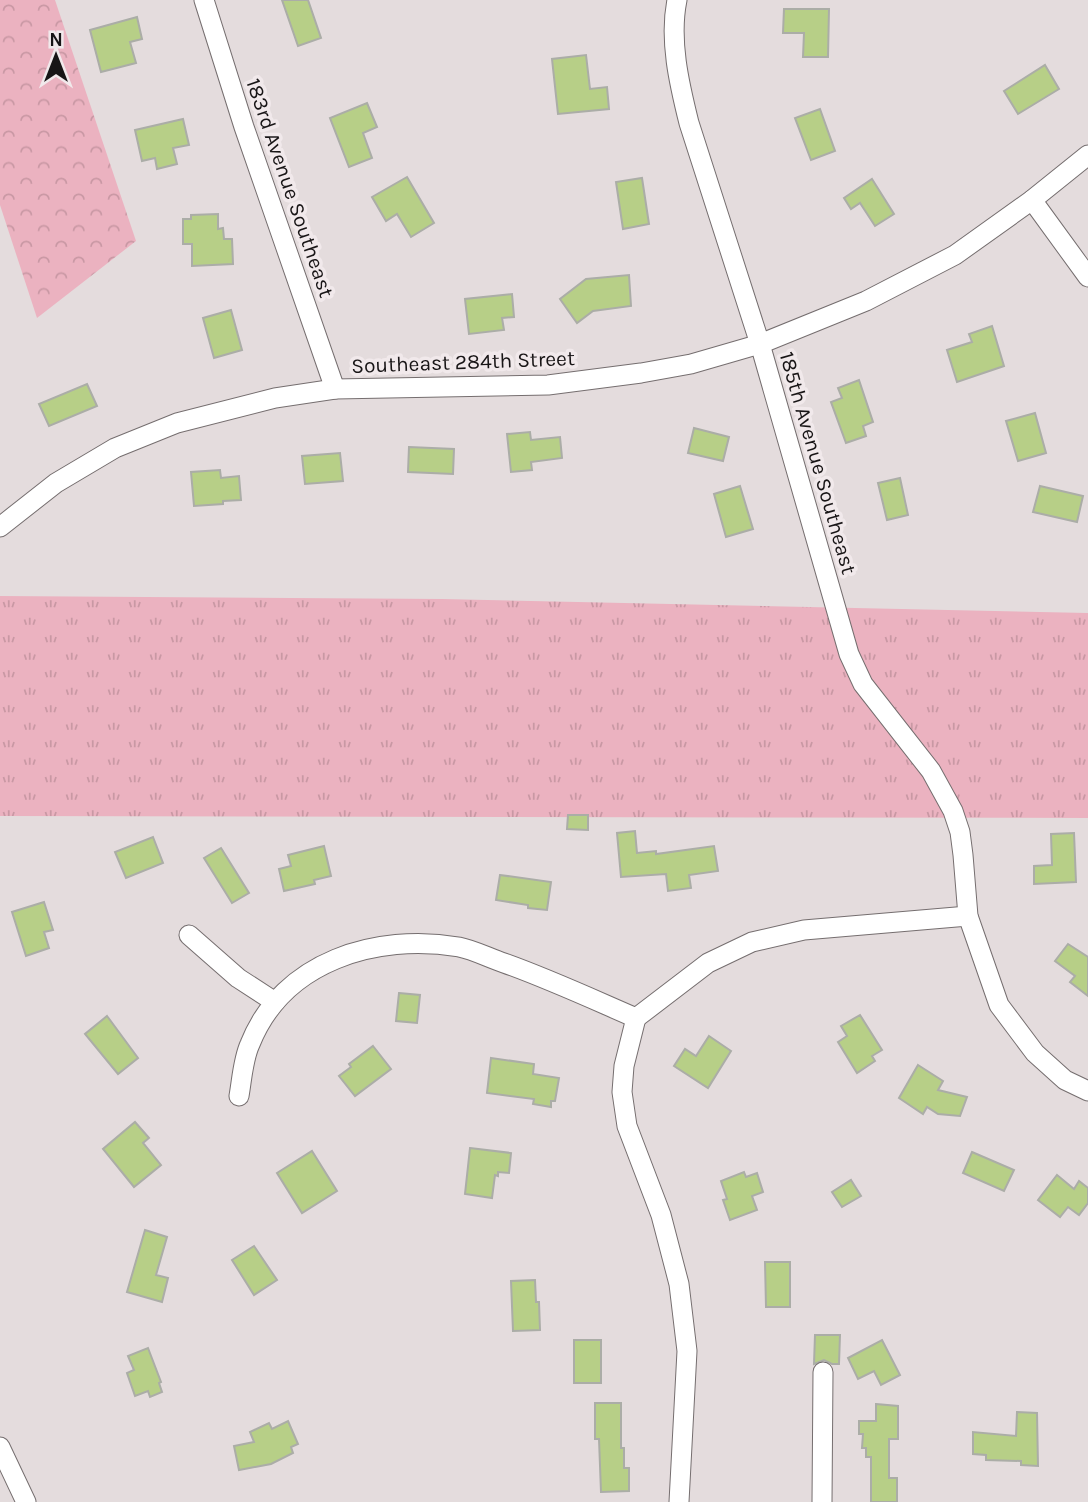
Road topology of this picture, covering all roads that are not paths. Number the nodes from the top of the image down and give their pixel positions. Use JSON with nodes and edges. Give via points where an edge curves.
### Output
{"nodes":[{"id":1,"x":204,"y":0,"type":"edge"},
{"id":2,"x":677,"y":0,"type":"edge"},
{"id":3,"x":1088,"y":155,"type":"edge"},
{"id":4,"x":1032,"y":200,"type":"junction"},
{"id":5,"x":1088,"y":277,"type":"edge"},
{"id":6,"x":760,"y":344,"type":"junction"},
{"id":7,"x":335,"y":389,"type":"junction"},
{"id":8,"x":0,"y":527,"type":"edge"},
{"id":9,"x":968,"y":916,"type":"junction"},
{"id":10,"x":189,"y":935,"type":"dead end"},
{"id":11,"x":275,"y":1002,"type":"junction"},
{"id":12,"x":636,"y":1018,"type":"junction"},
{"id":13,"x":1088,"y":1091,"type":"edge"},
{"id":14,"x":239,"y":1096,"type":"dead end"},
{"id":15,"x":823,"y":1372,"type":"dead end"},
{"id":16,"x":0,"y":1447,"type":"edge"},
{"id":17,"x":26,"y":1502,"type":"edge"},
{"id":18,"x":679,"y":1502,"type":"edge"},
{"id":19,"x":822,"y":1502,"type":"edge"}],
"edges":[{"from":1,"to":7,"type":"street","name":"183rd Avenue Southeast"},
{"from":2,"to":6,"type":"street","name":"185th Avenue Southeast","via":[[673,19],[681,90]]},
{"from":3,"to":4,"type":"street","name":"Southeast 284th Street"},
{"from":4,"to":5,"type":"street"},
{"from":4,"to":6,"type":"street","name":"Southeast 284th Street","via":[[955,255],[866,301]]},
{"from":6,"to":7,"type":"street","name":"Southeast 284th Street","via":[[653,371],[548,385]]},
{"from":6,"to":9,"type":"street","name":"185th Avenue Southeast","via":[[849,654],[863,684],[931,771],[953,811],[960,832]]},
{"from":7,"to":8,"type":"street","name":"Southeast 284th Street","via":[[275,398],[177,423],[115,448],[56,483]]},
{"from":9,"to":12,"type":"street","via":[[804,930],[752,942],[708,963]]},
{"from":9,"to":13,"type":"street","name":"185th Avenue Southeast","via":[[999,1005],[1035,1054],[1065,1080]]},
{"from":10,"to":11,"type":"street","via":[[238,978]]},
{"from":11,"to":12,"type":"street","via":[[295,981],[323,964],[353,953],[426,944],[461,947]]},
{"from":11,"to":14,"type":"street","via":[[248,1046]]},
{"from":12,"to":18,"type":"street","via":[[624,1066],[627,1126],[661,1215],[676,1272],[687,1351]]},
{"from":15,"to":19,"type":"street"},
{"from":16,"to":17,"type":"street"}]}
